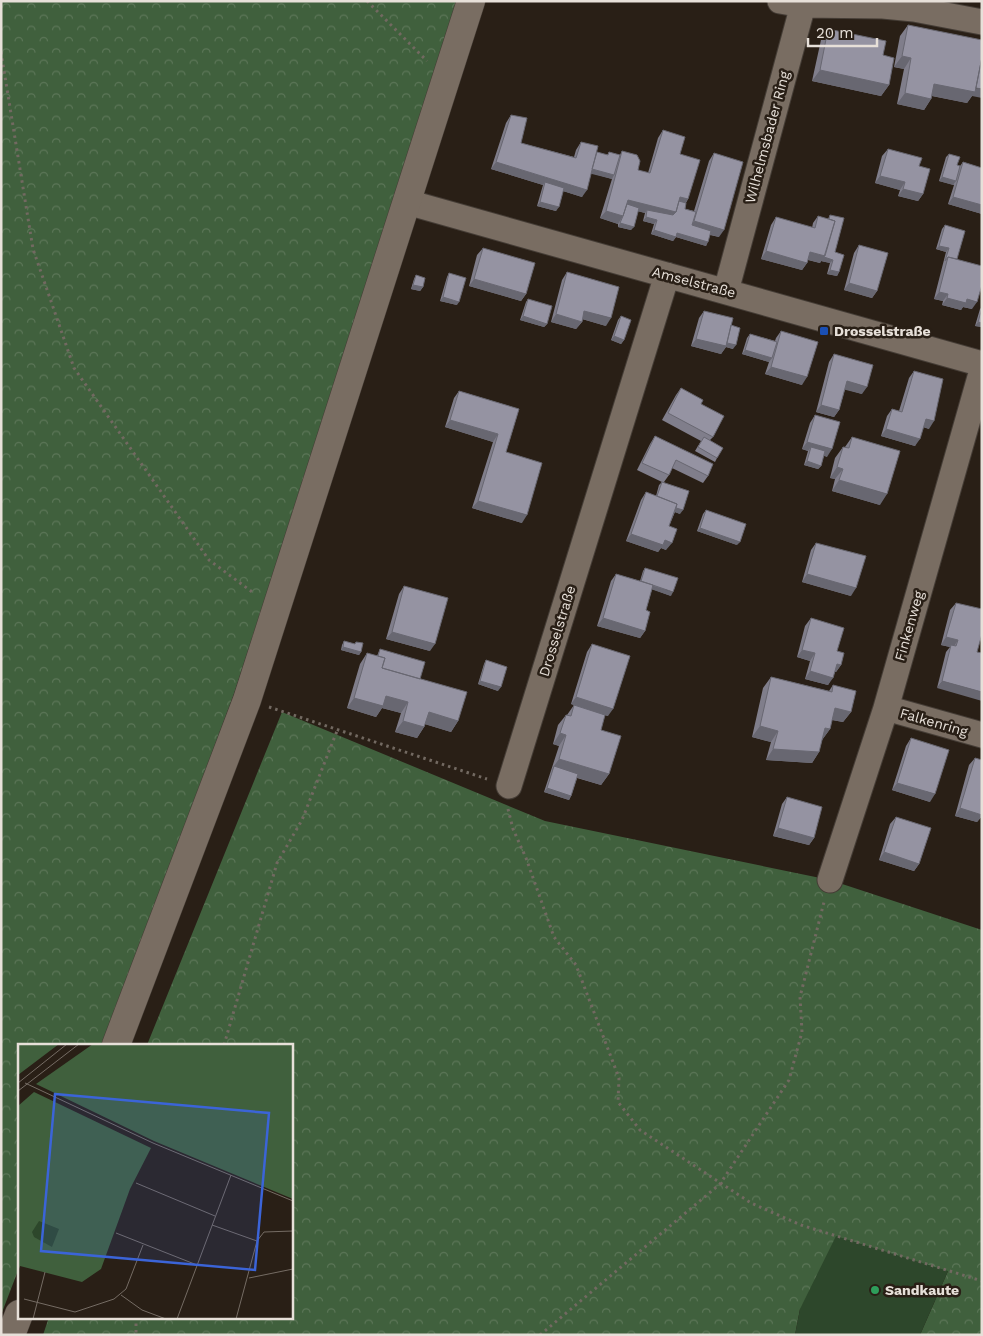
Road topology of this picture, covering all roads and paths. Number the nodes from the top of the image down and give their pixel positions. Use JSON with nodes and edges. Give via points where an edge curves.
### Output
{"nodes":[{"id":1,"x":367,"y":1,"type":"edge"},
{"id":2,"x":471,"y":1,"type":"edge"},
{"id":3,"x":791,"y":3,"type":"edge"},
{"id":4,"x":982,"y":22,"type":"edge"},
{"id":5,"x":1,"y":52,"type":"edge"},
{"id":6,"x":445,"y":83,"type":"junction"},
{"id":7,"x":407,"y":202,"type":"junction"},
{"id":8,"x":667,"y":275,"type":"junction"},
{"id":9,"x":726,"y":291,"type":"junction"},
{"id":10,"x":982,"y":364,"type":"edge"},
{"id":11,"x":982,"y":370,"type":"edge"},
{"id":12,"x":276,"y":610,"type":"junction"},
{"id":13,"x":247,"y":700,"type":"junction"},
{"id":14,"x":886,"y":708,"type":"junction"},
{"id":15,"x":337,"y":730,"type":"junction"},
{"id":16,"x":982,"y":735,"type":"edge"},
{"id":17,"x":509,"y":786,"type":"junction"},
{"id":18,"x":830,"y":880,"type":"joint"},
{"id":19,"x":116,"y":1044,"type":"edge"},
{"id":20,"x":224,"y":1044,"type":"edge"},
{"id":21,"x":720,"y":1184,"type":"junction"},
{"id":22,"x":982,"y":1281,"type":"edge"},
{"id":23,"x":18,"y":1317,"type":"edge"},
{"id":24,"x":136,"y":1318,"type":"edge"},
{"id":25,"x":11,"y":1335,"type":"edge"},
{"id":26,"x":136,"y":1335,"type":"edge"},
{"id":27,"x":540,"y":1335,"type":"edge"}],
"edges":[{"from":1,"to":6,"type":"path"},
{"from":2,"to":6,"type":"street"},
{"from":3,"to":4,"type":"street","via":[[914,9]]},
{"from":3,"to":9,"type":"street","name":"Wilhelmsbader Ring"},
{"from":5,"to":12,"type":"path","via":[[33,249],[74,368],[209,560]]},
{"from":6,"to":7,"type":"street"},
{"from":7,"to":8,"type":"street","name":"Amselstraße"},
{"from":7,"to":12,"type":"street"},
{"from":8,"to":9,"type":"street","name":"Amselstraße"},
{"from":8,"to":17,"type":"street","name":"Drosselstraße"},
{"from":9,"to":10,"type":"street","name":"Amselstraße"},
{"from":11,"to":14,"type":"street","name":"Finkenweg"},
{"from":12,"to":13,"type":"street"},
{"from":13,"to":15,"type":"path"},
{"from":13,"to":19,"type":"street"},
{"from":14,"to":16,"type":"street","name":"Falkenring"},
{"from":14,"to":18,"type":"street","name":"Finkenweg"},
{"from":15,"to":17,"type":"path"},
{"from":15,"to":20,"type":"path","via":[[302,820],[277,863]]},
{"from":17,"to":21,"type":"path","via":[[508,807],[513,829],[554,937],[580,974],[619,1078],[618,1102],[640,1130]]},
{"from":18,"to":21,"type":"path","via":[[800,997],[802,1032],[789,1080]]},
{"from":21,"to":22,"type":"path","via":[[751,1203],[801,1225]]},
{"from":21,"to":27,"type":"path"},
{"from":23,"to":25,"type":"street"},
{"from":24,"to":26,"type":"path"}]}
